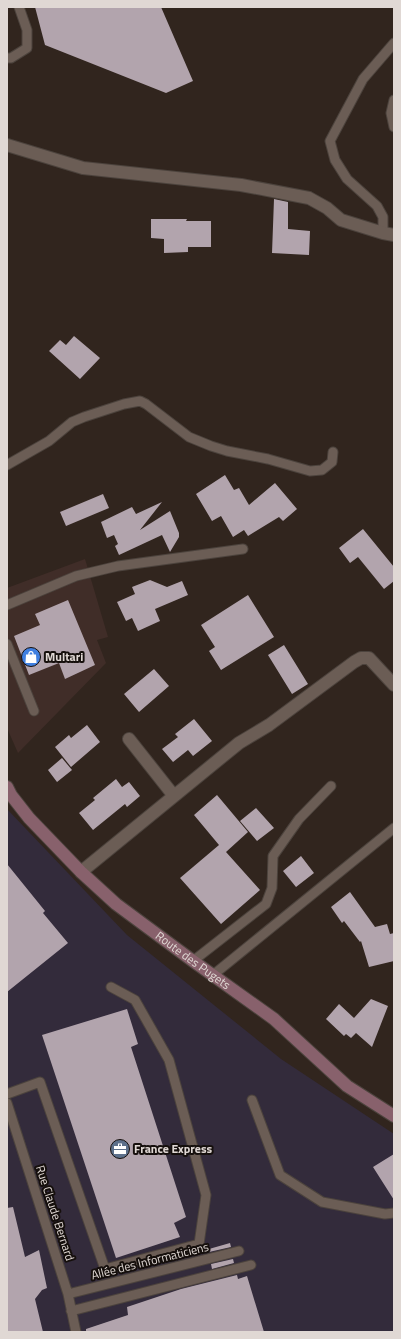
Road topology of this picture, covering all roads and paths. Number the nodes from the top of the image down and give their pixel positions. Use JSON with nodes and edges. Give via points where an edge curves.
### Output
{"nodes":[{"id":1,"x":19,"y":7,"type":"edge"},
{"id":2,"x":394,"y":43,"type":"edge"},
{"id":3,"x":7,"y":58,"type":"edge"},
{"id":4,"x":394,"y":100,"type":"edge"},
{"id":5,"x":394,"y":127,"type":"edge"},
{"id":6,"x":7,"y":145,"type":"edge"},
{"id":7,"x":389,"y":234,"type":"edge"},
{"id":8,"x":333,"y":452,"type":"dead end"},
{"id":9,"x":7,"y":465,"type":"edge"},
{"id":10,"x":243,"y":549,"type":"dead end"},
{"id":11,"x":7,"y":605,"type":"edge"},
{"id":12,"x":7,"y":644,"type":"edge"},
{"id":13,"x":394,"y":685,"type":"edge"},
{"id":14,"x":34,"y":711,"type":"dead end"},
{"id":15,"x":129,"y":739,"type":"dead end"},
{"id":16,"x":330,"y":786,"type":"dead end"},
{"id":17,"x":7,"y":788,"type":"edge"},
{"id":18,"x":174,"y":796,"type":"junction"},
{"id":19,"x":394,"y":828,"type":"edge"},
{"id":20,"x":81,"y":872,"type":"junction"},
{"id":21,"x":193,"y":961,"type":"junction"},
{"id":22,"x":213,"y":975,"type":"junction"},
{"id":23,"x":111,"y":987,"type":"dead end"},
{"id":24,"x":7,"y":1094,"type":"edge"},
{"id":25,"x":252,"y":1100,"type":"dead end"},
{"id":26,"x":7,"y":1103,"type":"edge"},
{"id":27,"x":394,"y":1116,"type":"edge"},
{"id":28,"x":394,"y":1213,"type":"edge"},
{"id":29,"x":239,"y":1251,"type":"dead end"},
{"id":30,"x":251,"y":1265,"type":"dead end"},
{"id":31,"x":68,"y":1294,"type":"junction"},
{"id":32,"x":71,"y":1311,"type":"junction"},
{"id":33,"x":76,"y":1332,"type":"edge"}],
"edges":[{"from":1,"to":3,"type":"lane","via":[[27,30],[27,48]]},
{"from":2,"to":7,"type":"lane","via":[[363,79],[330,141],[335,160],[347,179],[377,206]]},
{"from":4,"to":5,"type":"lane","via":[[391,113]]},
{"from":6,"to":7,"type":"street","via":[[83,168],[241,185],[309,198],[341,220]]},
{"from":8,"to":9,"type":"lane","via":[[332,462],[322,470],[310,471],[268,459],[227,452],[188,437],[140,401],[72,422],[49,441]]},
{"from":10,"to":11,"type":"lane","via":[[118,566],[83,574]]},
{"from":12,"to":14,"type":"lane"},
{"from":13,"to":18,"type":"street","via":[[369,658],[361,658],[270,725],[238,743]]},
{"from":15,"to":18,"type":"street"},
{"from":16,"to":21,"type":"lane","via":[[299,820],[273,856],[272,888],[266,904]]},
{"from":17,"to":20,"type":"main road","name":"Route des Pugets","via":[[29,818]]},
{"from":18,"to":20,"type":"street"},
{"from":19,"to":22,"type":"lane"},
{"from":20,"to":21,"type":"main road","name":"Route des Pugets","via":[[116,904]]},
{"from":21,"to":22,"type":"main road","name":"Route des Pugets"},
{"from":22,"to":27,"type":"main road","name":"Route des Pugets","via":[[274,1019],[348,1086]]},
{"from":23,"to":24,"type":"lane","via":[[136,1000],[169,1060],[206,1195],[199,1244],[105,1269],[40,1082]]},
{"from":25,"to":28,"type":"lane","via":[[280,1174],[322,1202],[385,1214]]},
{"from":26,"to":31,"type":"lane","name":"Rue Claude Bernard"},
{"from":29,"to":31,"type":"lane","name":"Allée des Informaticiens"},
{"from":30,"to":32,"type":"lane"},
{"from":31,"to":32,"type":"lane","name":"Rue Claude Bernard"},
{"from":32,"to":33,"type":"lane","name":"Rue Claude Bernard"}]}
